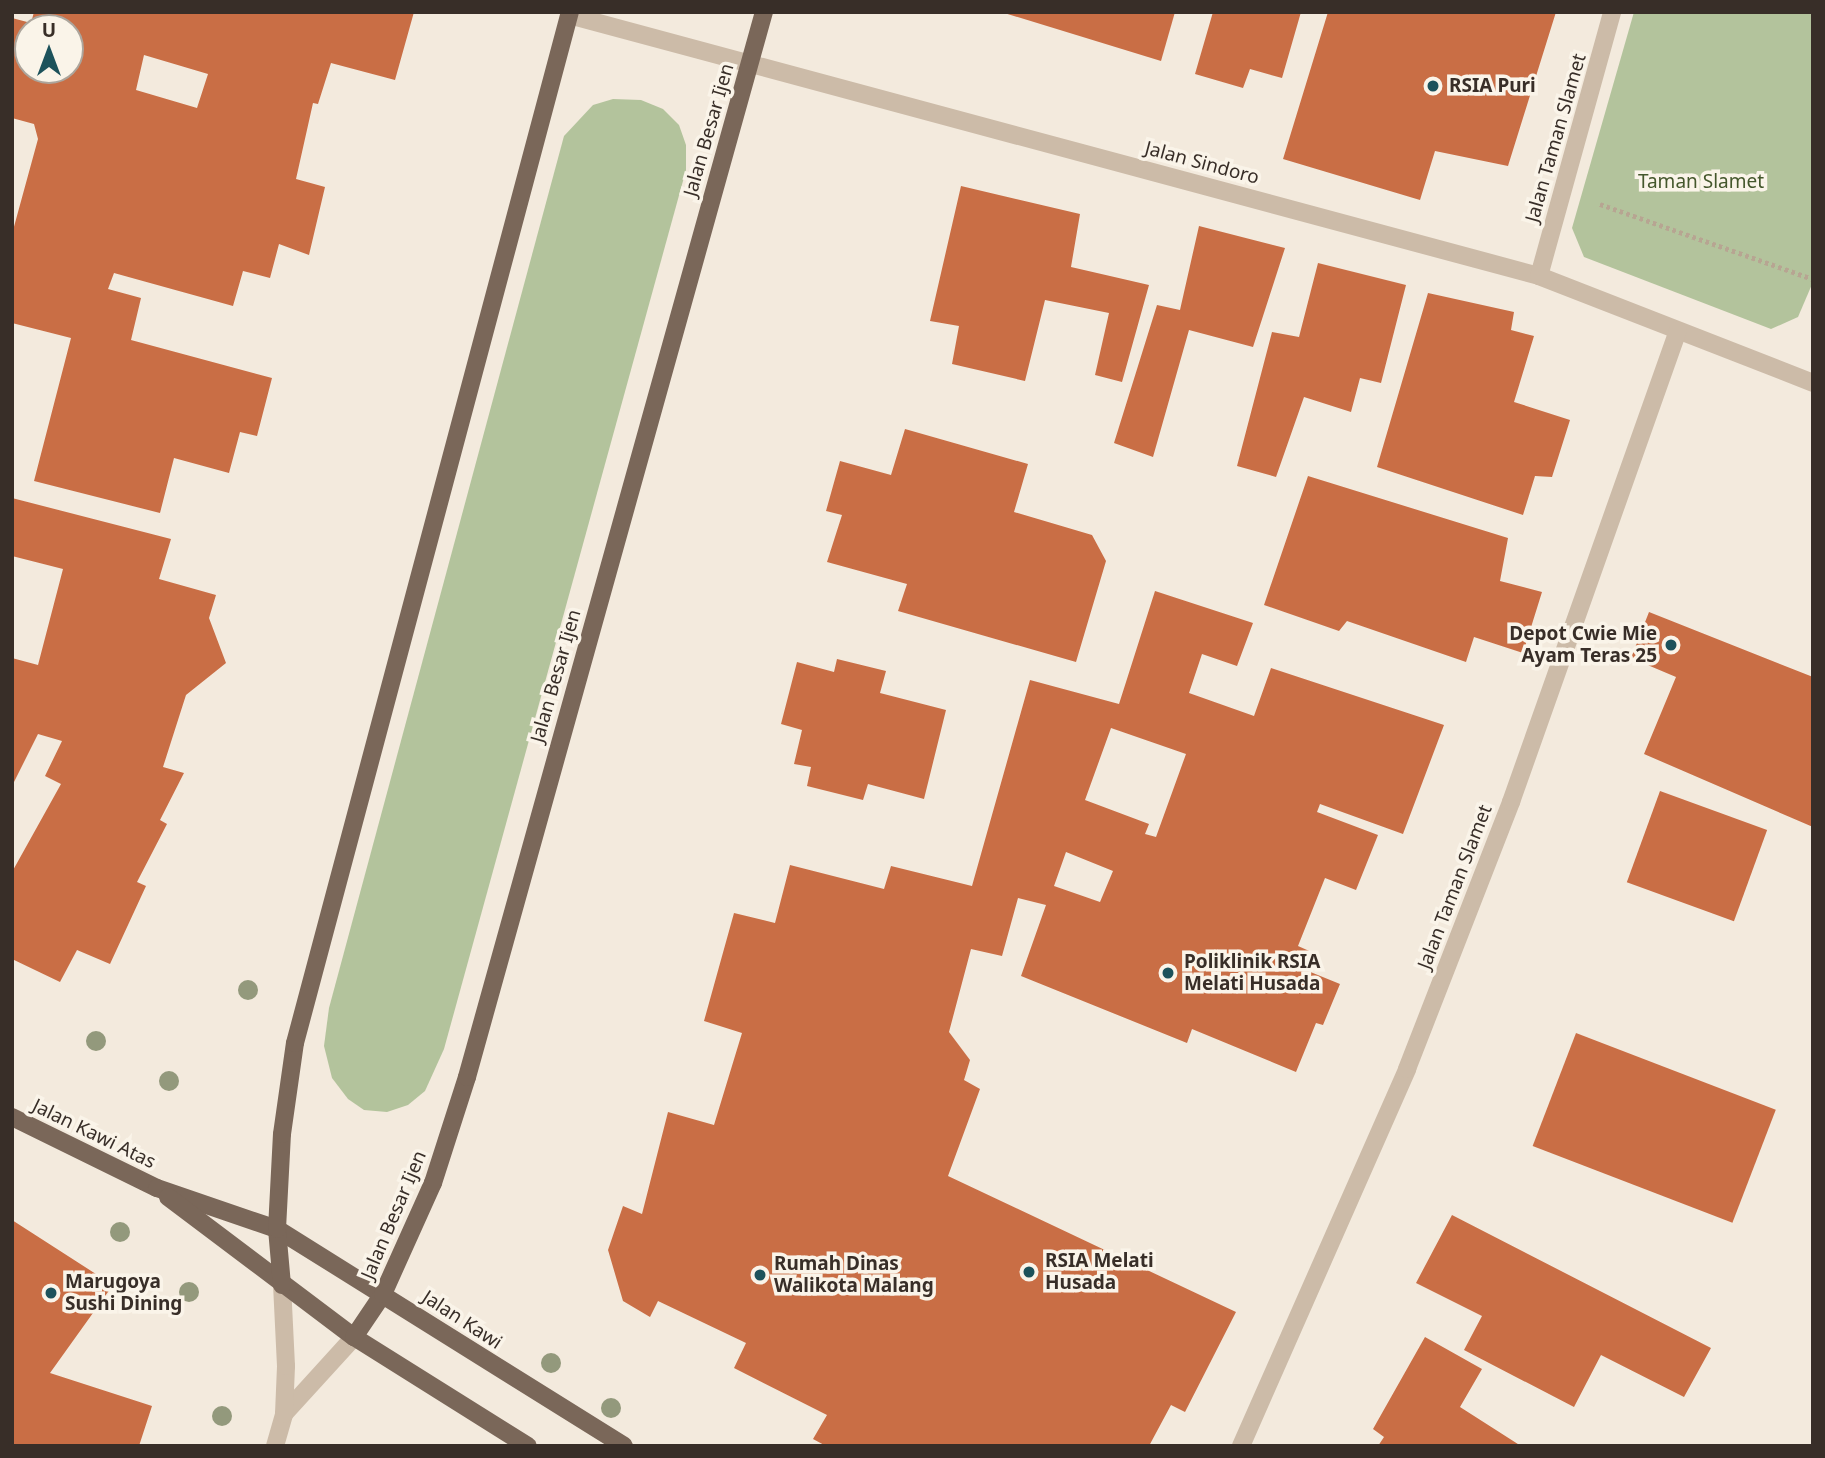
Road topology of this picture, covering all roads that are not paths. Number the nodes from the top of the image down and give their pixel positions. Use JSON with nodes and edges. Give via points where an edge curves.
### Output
{"nodes":[{"id":1,"x":764,"y":12,"type":"edge"},
{"id":2,"x":1612,"y":12,"type":"edge"},
{"id":3,"x":570,"y":13,"type":"edge"},
{"id":4,"x":750,"y":63,"type":"junction"},
{"id":5,"x":1539,"y":276,"type":"junction"},
{"id":6,"x":1678,"y":331,"type":"junction"},
{"id":7,"x":1811,"y":377,"type":"edge"},
{"id":8,"x":12,"y":1117,"type":"edge"},
{"id":9,"x":157,"y":1188,"type":"junction"},
{"id":10,"x":277,"y":1229,"type":"junction"},
{"id":11,"x":282,"y":1284,"type":"junction"},
{"id":12,"x":383,"y":1294,"type":"junction"},
{"id":13,"x":354,"y":1337,"type":"junction"},
{"id":14,"x":284,"y":1414,"type":"junction"},
{"id":15,"x":275,"y":1446,"type":"edge"},
{"id":16,"x":528,"y":1446,"type":"edge"},
{"id":17,"x":624,"y":1446,"type":"edge"},
{"id":18,"x":1241,"y":1446,"type":"edge"}],
"edges":[{"from":1,"to":4,"type":"main road","name":"Jalan Besar Ijen"},
{"from":2,"to":5,"type":"street","name":"Jalan Taman Slamet"},
{"from":3,"to":4,"type":"street","name":"Jalan Sindoro"},
{"from":3,"to":10,"type":"main road","via":[[295,1042],[282,1134]]},
{"from":4,"to":5,"type":"street","name":"Jalan Sindoro"},
{"from":4,"to":12,"type":"main road","name":"Jalan Besar Ijen","via":[[467,1077],[433,1183]]},
{"from":5,"to":6,"type":"street","name":"Jalan Sindoro"},
{"from":6,"to":7,"type":"street","name":"Jalan Sindoro"},
{"from":6,"to":18,"type":"street","name":"Jalan Taman Slamet","via":[[1511,802],[1417,1044]]},
{"from":8,"to":9,"type":"main road","name":"Jalan Kawi Atas"},
{"from":9,"to":10,"type":"main road","name":"Jalan Kawi Atas"},
{"from":9,"to":11,"type":"main road","name":"Jalan Kawi Atas"},
{"from":10,"to":11,"type":"main road"},
{"from":10,"to":12,"type":"main road","name":"Jalan Kawi"},
{"from":11,"to":13,"type":"main road"},
{"from":11,"to":14,"type":"street"},
{"from":12,"to":13,"type":"main road","name":"Jalan Besar Ijen"},
{"from":12,"to":17,"type":"main road","name":"Jalan Kawi"},
{"from":13,"to":14,"type":"street"},
{"from":13,"to":16,"type":"main road"},
{"from":14,"to":15,"type":"street"}]}
